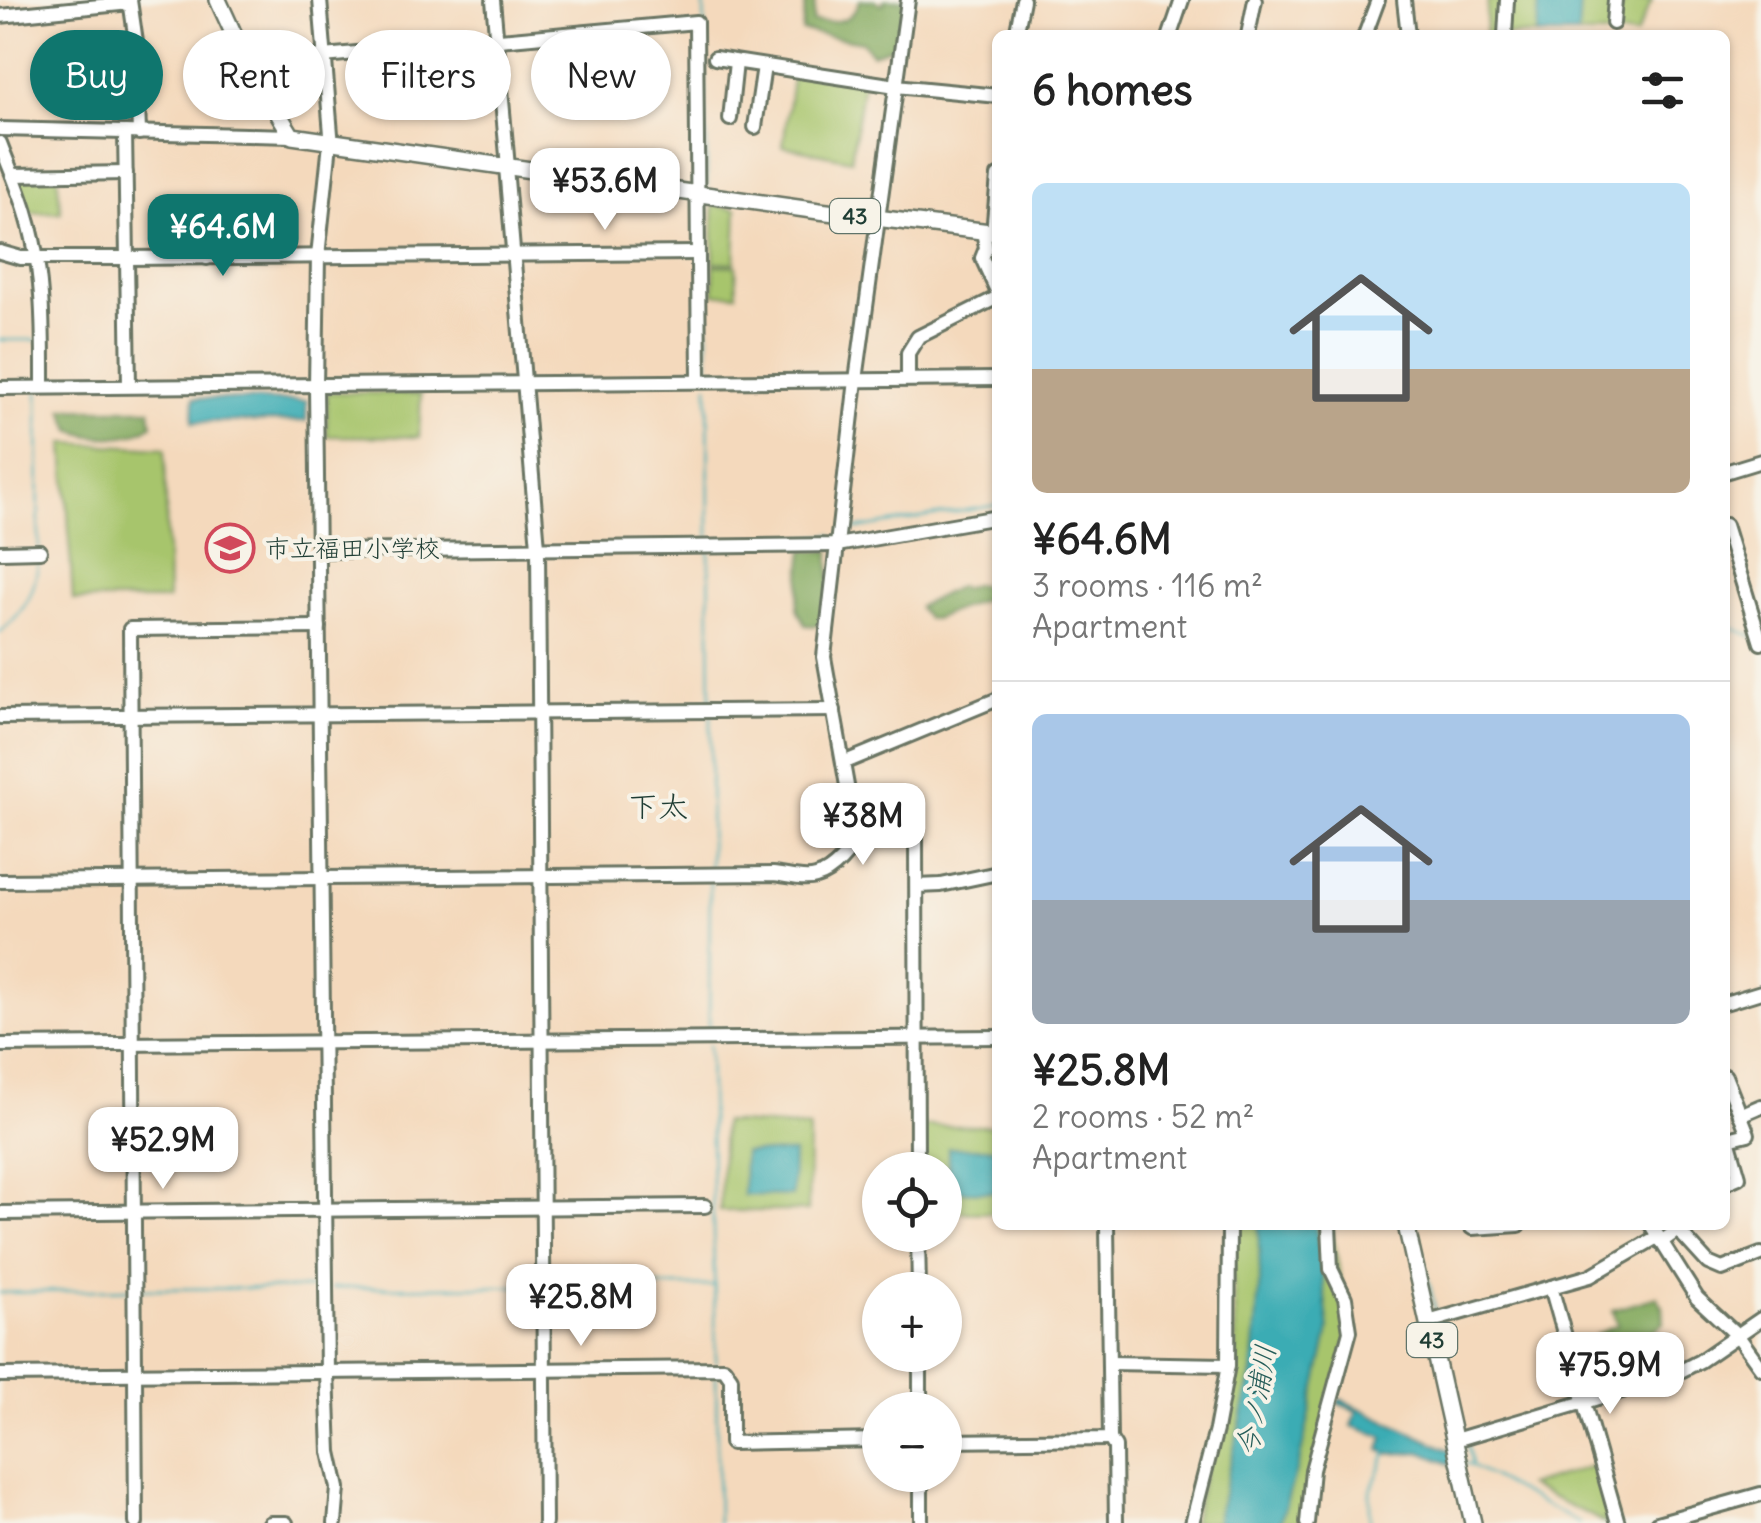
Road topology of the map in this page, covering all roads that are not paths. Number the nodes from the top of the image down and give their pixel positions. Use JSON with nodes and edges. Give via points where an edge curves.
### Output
{"nodes":[{"id":1,"x":218,"y":0,"type":"edge"},
{"id":2,"x":320,"y":0,"type":"edge"},
{"id":3,"x":493,"y":0,"type":"edge"},
{"id":4,"x":908,"y":0,"type":"edge"},
{"id":5,"x":1023,"y":0,"type":"edge"},
{"id":6,"x":1182,"y":0,"type":"edge"},
{"id":7,"x":1255,"y":0,"type":"edge"},
{"id":8,"x":1378,"y":0,"type":"edge"},
{"id":9,"x":1404,"y":0,"type":"edge"},
{"id":10,"x":1507,"y":0,"type":"edge"},
{"id":11,"x":1615,"y":0,"type":"edge"},
{"id":12,"x":130,"y":2,"type":"edge"},
{"id":13,"x":0,"y":16,"type":"edge"},
{"id":14,"x":1613,"y":24,"type":"dead end"},
{"id":15,"x":232,"y":30,"type":"edge"},
{"id":16,"x":322,"y":30,"type":"edge"},
{"id":17,"x":495,"y":30,"type":"edge"},
{"id":18,"x":1017,"y":30,"type":"edge"},
{"id":19,"x":1172,"y":30,"type":"edge"},
{"id":20,"x":1249,"y":30,"type":"edge"},
{"id":21,"x":1367,"y":30,"type":"edge"},
{"id":22,"x":1407,"y":30,"type":"edge"},
{"id":23,"x":1505,"y":30,"type":"edge"},
{"id":24,"x":511,"y":39,"type":"edge"},
{"id":25,"x":715,"y":58,"type":"dead end"},
{"id":26,"x":736,"y":62,"type":"junction"},
{"id":27,"x":764,"y":66,"type":"junction"},
{"id":28,"x":325,"y":70,"type":"edge"},
{"id":29,"x":896,"y":86,"type":"junction"},
{"id":30,"x":992,"y":95,"type":"edge"},
{"id":31,"x":730,"y":119,"type":"dead end"},
{"id":32,"x":282,"y":120,"type":"edge"},
{"id":33,"x":503,"y":120,"type":"edge"},
{"id":34,"x":756,"y":127,"type":"dead end"},
{"id":35,"x":0,"y":129,"type":"edge"},
{"id":36,"x":132,"y":132,"type":"junction"},
{"id":37,"x":292,"y":136,"type":"junction"},
{"id":38,"x":0,"y":142,"type":"edge"},
{"id":39,"x":330,"y":143,"type":"junction"},
{"id":40,"x":507,"y":167,"type":"junction"},
{"id":41,"x":126,"y":173,"type":"junction"},
{"id":42,"x":12,"y":174,"type":"junction"},
{"id":43,"x":703,"y":195,"type":"junction"},
{"id":44,"x":877,"y":219,"type":"junction"},
{"id":45,"x":206,"y":232,"type":"dead end"},
{"id":46,"x":991,"y":232,"type":"edge"},
{"id":47,"x":0,"y":252,"type":"edge"},
{"id":48,"x":697,"y":253,"type":"junction"},
{"id":49,"x":514,"y":255,"type":"junction"},
{"id":50,"x":318,"y":256,"type":"junction"},
{"id":51,"x":37,"y":258,"type":"junction"},
{"id":52,"x":127,"y":258,"type":"junction"},
{"id":53,"x":206,"y":258,"type":"junction"},
{"id":54,"x":992,"y":281,"type":"edge"},
{"id":55,"x":992,"y":298,"type":"edge"},
{"id":56,"x":992,"y":379,"type":"edge"},
{"id":57,"x":856,"y":380,"type":"junction"},
{"id":58,"x":908,"y":380,"type":"junction"},
{"id":59,"x":699,"y":381,"type":"junction"},
{"id":60,"x":524,"y":383,"type":"junction"},
{"id":61,"x":128,"y":385,"type":"junction"},
{"id":62,"x":316,"y":386,"type":"junction"},
{"id":63,"x":43,"y":387,"type":"junction"},
{"id":64,"x":0,"y":388,"type":"edge"},
{"id":65,"x":1761,"y":461,"type":"edge"},
{"id":66,"x":1730,"y":470,"type":"edge"},
{"id":67,"x":992,"y":518,"type":"edge"},
{"id":68,"x":1730,"y":542,"type":"edge"},
{"id":69,"x":837,"y":545,"type":"junction"},
{"id":70,"x":538,"y":547,"type":"junction"},
{"id":71,"x":318,"y":550,"type":"junction"},
{"id":72,"x":40,"y":551,"type":"dead end"},
{"id":73,"x":0,"y":552,"type":"edge"},
{"id":74,"x":319,"y":627,"type":"junction"},
{"id":75,"x":1761,"y":643,"type":"edge"},
{"id":76,"x":992,"y":701,"type":"edge"},
{"id":77,"x":834,"y":710,"type":"junction"},
{"id":78,"x":540,"y":713,"type":"junction"},
{"id":79,"x":320,"y":714,"type":"junction"},
{"id":80,"x":130,"y":716,"type":"junction"},
{"id":81,"x":0,"y":717,"type":"edge"},
{"id":82,"x":843,"y":763,"type":"junction"},
{"id":83,"x":856,"y":836,"type":"junction"},
{"id":84,"x":992,"y":874,"type":"edge"},
{"id":85,"x":542,"y":877,"type":"junction"},
{"id":86,"x":322,"y":878,"type":"junction"},
{"id":87,"x":131,"y":880,"type":"junction"},
{"id":88,"x":0,"y":881,"type":"edge"},
{"id":89,"x":916,"y":886,"type":"junction"},
{"id":90,"x":1761,"y":992,"type":"edge"},
{"id":91,"x":1730,"y":1001,"type":"edge"},
{"id":92,"x":916,"y":1037,"type":"junction"},
{"id":93,"x":992,"y":1037,"type":"edge"},
{"id":94,"x":541,"y":1040,"type":"junction"},
{"id":95,"x":324,"y":1042,"type":"junction"},
{"id":96,"x":0,"y":1044,"type":"edge"},
{"id":97,"x":133,"y":1044,"type":"junction"},
{"id":98,"x":1730,"y":1098,"type":"edge"},
{"id":99,"x":1761,"y":1106,"type":"edge"},
{"id":100,"x":1740,"y":1115,"type":"junction"},
{"id":101,"x":1730,"y":1139,"type":"edge"},
{"id":102,"x":1730,"y":1148,"type":"edge"},
{"id":103,"x":917,"y":1152,"type":"edge"},
{"id":104,"x":1730,"y":1180,"type":"edge"},
{"id":105,"x":705,"y":1206,"type":"dead end"},
{"id":106,"x":545,"y":1208,"type":"junction"},
{"id":107,"x":326,"y":1212,"type":"junction"},
{"id":108,"x":0,"y":1213,"type":"edge"},
{"id":109,"x":135,"y":1213,"type":"junction"},
{"id":110,"x":1108,"y":1230,"type":"edge"},
{"id":111,"x":1229,"y":1230,"type":"edge"},
{"id":112,"x":1329,"y":1230,"type":"edge"},
{"id":113,"x":1407,"y":1230,"type":"edge"},
{"id":114,"x":1655,"y":1231,"type":"edge"},
{"id":115,"x":1761,"y":1254,"type":"edge"},
{"id":116,"x":1550,"y":1287,"type":"junction"},
{"id":117,"x":1761,"y":1320,"type":"edge"},
{"id":118,"x":1428,"y":1322,"type":"junction"},
{"id":119,"x":1738,"y":1336,"type":"junction"},
{"id":120,"x":1109,"y":1363,"type":"junction"},
{"id":121,"x":1228,"y":1365,"type":"junction"},
{"id":122,"x":1761,"y":1368,"type":"edge"},
{"id":123,"x":544,"y":1370,"type":"junction"},
{"id":124,"x":327,"y":1373,"type":"junction"},
{"id":125,"x":135,"y":1374,"type":"junction"},
{"id":126,"x":0,"y":1375,"type":"edge"},
{"id":127,"x":1583,"y":1402,"type":"junction"},
{"id":128,"x":1110,"y":1439,"type":"junction"},
{"id":129,"x":862,"y":1440,"type":"edge"},
{"id":130,"x":962,"y":1442,"type":"edge"},
{"id":131,"x":1458,"y":1455,"type":"junction"},
{"id":132,"x":921,"y":1492,"type":"edge"},
{"id":133,"x":1761,"y":1494,"type":"edge"},
{"id":134,"x":136,"y":1523,"type":"edge"},
{"id":135,"x":270,"y":1523,"type":"edge"},
{"id":136,"x":286,"y":1523,"type":"edge"},
{"id":137,"x":335,"y":1523,"type":"edge"},
{"id":138,"x":545,"y":1523,"type":"edge"},
{"id":139,"x":921,"y":1523,"type":"edge"},
{"id":140,"x":1116,"y":1523,"type":"edge"},
{"id":141,"x":1192,"y":1523,"type":"edge"},
{"id":142,"x":1307,"y":1523,"type":"edge"},
{"id":143,"x":1473,"y":1523,"type":"edge"},
{"id":144,"x":1618,"y":1523,"type":"edge"},
{"id":145,"x":1657,"y":1523,"type":"edge"}],
"edges":[{"from":1,"to":15,"type":"main road"},
{"from":2,"to":16,"type":"street"},
{"from":3,"to":17,"type":"street"},
{"from":4,"to":29,"type":"street"},
{"from":5,"to":18,"type":"street"},
{"from":6,"to":19,"type":"street"},
{"from":7,"to":20,"type":"street"},
{"from":8,"to":21,"type":"street"},
{"from":9,"to":22,"type":"street"},
{"from":10,"to":23,"type":"street"},
{"from":11,"to":14,"type":"street"},
{"from":12,"to":13,"type":"street"},
{"from":12,"to":36,"type":"street","via":[[136,42]]},
{"from":24,"to":43,"type":"street","via":[[696,22]]},
{"from":25,"to":26,"type":"street"},
{"from":26,"to":27,"type":"street"},
{"from":26,"to":31,"type":"street"},
{"from":27,"to":29,"type":"street"},
{"from":27,"to":34,"type":"street"},
{"from":28,"to":39,"type":"street"},
{"from":29,"to":30,"type":"street"},
{"from":29,"to":44,"type":"street"},
{"from":32,"to":37,"type":"main road"},
{"from":33,"to":40,"type":"street"},
{"from":35,"to":36,"type":"street"},
{"from":36,"to":37,"type":"street"},
{"from":36,"to":41,"type":"street"},
{"from":37,"to":39,"type":"main road","number":"43"},
{"from":38,"to":42,"type":"street"},
{"from":39,"to":40,"type":"main road","number":"43"},
{"from":39,"to":50,"type":"street"},
{"from":40,"to":43,"type":"main road","number":"43"},
{"from":40,"to":49,"type":"street"},
{"from":41,"to":42,"type":"street"},
{"from":41,"to":52,"type":"street"},
{"from":42,"to":51,"type":"street"},
{"from":43,"to":44,"type":"main road","number":"43"},
{"from":43,"to":48,"type":"street"},
{"from":44,"to":46,"type":"main road","number":"43"},
{"from":44,"to":57,"type":"street"},
{"from":45,"to":53,"type":"street"},
{"from":46,"to":54,"type":"street","via":[[982,258]]},
{"from":47,"to":51,"type":"street"},
{"from":48,"to":49,"type":"street"},
{"from":48,"to":59,"type":"street"},
{"from":49,"to":50,"type":"street"},
{"from":49,"to":60,"type":"street"},
{"from":50,"to":53,"type":"street"},
{"from":50,"to":62,"type":"street"},
{"from":51,"to":52,"type":"street"},
{"from":51,"to":63,"type":"street"},
{"from":52,"to":53,"type":"street"},
{"from":52,"to":61,"type":"street"},
{"from":55,"to":58,"type":"street","via":[[918,337],[908,353]]},
{"from":56,"to":58,"type":"street"},
{"from":57,"to":58,"type":"street"},
{"from":57,"to":59,"type":"street"},
{"from":57,"to":69,"type":"street"},
{"from":59,"to":60,"type":"street"},
{"from":60,"to":62,"type":"street"},
{"from":60,"to":70,"type":"street"},
{"from":61,"to":62,"type":"street"},
{"from":61,"to":63,"type":"street"},
{"from":62,"to":71,"type":"street"},
{"from":63,"to":64,"type":"street"},
{"from":65,"to":66,"type":"street"},
{"from":67,"to":69,"type":"street"},
{"from":68,"to":75,"type":"street"},
{"from":69,"to":70,"type":"street"},
{"from":69,"to":77,"type":"street","via":[[824,657]]},
{"from":70,"to":71,"type":"street"},
{"from":70,"to":78,"type":"street"},
{"from":71,"to":74,"type":"street"},
{"from":72,"to":73,"type":"street"},
{"from":74,"to":79,"type":"street"},
{"from":74,"to":80,"type":"street","via":[[130,629]]},
{"from":76,"to":82,"type":"street"},
{"from":77,"to":78,"type":"street"},
{"from":77,"to":82,"type":"street"},
{"from":78,"to":79,"type":"street"},
{"from":78,"to":85,"type":"street"},
{"from":79,"to":80,"type":"street"},
{"from":79,"to":86,"type":"street"},
{"from":80,"to":81,"type":"street"},
{"from":80,"to":87,"type":"street"},
{"from":82,"to":83,"type":"street"},
{"from":83,"to":85,"type":"street","via":[[854,848],[817,878]]},
{"from":83,"to":89,"type":"street","via":[[916,836]]},
{"from":84,"to":89,"type":"street"},
{"from":85,"to":86,"type":"street"},
{"from":85,"to":94,"type":"street"},
{"from":86,"to":87,"type":"street"},
{"from":86,"to":95,"type":"street"},
{"from":87,"to":88,"type":"street"},
{"from":87,"to":97,"type":"street"},
{"from":89,"to":92,"type":"street"},
{"from":90,"to":91,"type":"street"},
{"from":92,"to":93,"type":"street"},
{"from":92,"to":94,"type":"street"},
{"from":92,"to":103,"type":"street"},
{"from":94,"to":95,"type":"street"},
{"from":94,"to":106,"type":"street"},
{"from":95,"to":97,"type":"street"},
{"from":95,"to":107,"type":"street"},
{"from":96,"to":97,"type":"street"},
{"from":97,"to":109,"type":"street"},
{"from":98,"to":100,"type":"street"},
{"from":99,"to":100,"type":"street"},
{"from":100,"to":101,"type":"street","via":[[1748,1134]]},
{"from":102,"to":104,"type":"street","via":[[1738,1178]]},
{"from":105,"to":106,"type":"street"},
{"from":106,"to":107,"type":"street"},
{"from":106,"to":123,"type":"street"},
{"from":107,"to":109,"type":"street"},
{"from":107,"to":124,"type":"street"},
{"from":108,"to":109,"type":"street"},
{"from":109,"to":125,"type":"street"},
{"from":110,"to":120,"type":"street"},
{"from":111,"to":121,"type":"street"},
{"from":112,"to":142,"type":"street","via":[[1332,1269],[1350,1331],[1312,1470]]},
{"from":113,"to":118,"type":"main road","number":"43"},
{"from":114,"to":115,"type":"street","via":[[1678,1230],[1722,1269]]},
{"from":114,"to":116,"type":"street","via":[[1604,1269]]},
{"from":114,"to":119,"type":"street","via":[[1697,1298]]},
{"from":116,"to":118,"type":"street"},
{"from":116,"to":127,"type":"street"},
{"from":117,"to":119,"type":"street"},
{"from":118,"to":131,"type":"main road","number":"43"},
{"from":119,"to":122,"type":"street"},
{"from":119,"to":127,"type":"street","via":[[1669,1377]]},
{"from":120,"to":121,"type":"street"},
{"from":120,"to":128,"type":"street"},
{"from":121,"to":141,"type":"street"},
{"from":123,"to":124,"type":"street"},
{"from":123,"to":129,"type":"street","via":[[724,1368],[731,1378],[731,1444]]},
{"from":123,"to":138,"type":"street"},
{"from":124,"to":125,"type":"street"},
{"from":124,"to":137,"type":"street"},
{"from":125,"to":126,"type":"street"},
{"from":125,"to":134,"type":"street"},
{"from":127,"to":131,"type":"street"},
{"from":127,"to":144,"type":"street"},
{"from":128,"to":130,"type":"street"},
{"from":128,"to":140,"type":"street"},
{"from":131,"to":143,"type":"main road","number":"43"},
{"from":132,"to":139,"type":"street"},
{"from":133,"to":145,"type":"street"},
{"from":135,"to":136,"type":"street"}]}
